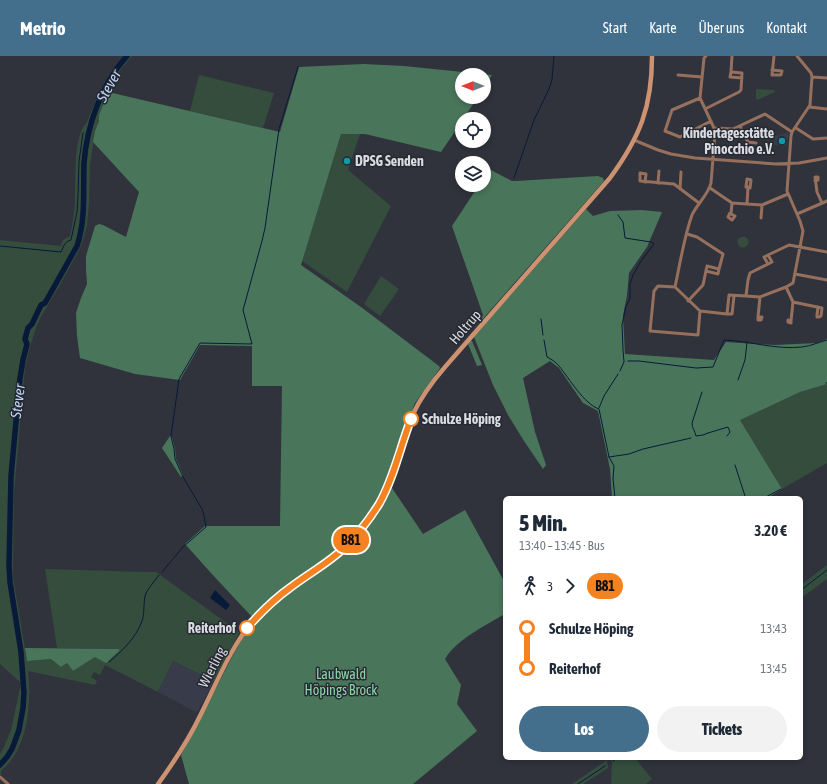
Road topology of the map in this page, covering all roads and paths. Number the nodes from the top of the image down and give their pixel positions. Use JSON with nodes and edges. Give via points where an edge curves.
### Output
{"nodes":[{"id":1,"x":652,"y":56,"type":"edge"},
{"id":2,"x":732,"y":56,"type":"edge"},
{"id":3,"x":774,"y":56,"type":"edge"},
{"id":4,"x":797,"y":56,"type":"edge"},
{"id":5,"x":704,"y":57,"type":"edge"},
{"id":6,"x":772,"y":70,"type":"dead end"},
{"id":7,"x":678,"y":75,"type":"dead end"},
{"id":8,"x":702,"y":77,"type":"junction"},
{"id":9,"x":812,"y":77,"type":"junction"},
{"id":10,"x":827,"y":78,"type":"edge"},
{"id":11,"x":700,"y":98,"type":"junction"},
{"id":12,"x":809,"y":107,"type":"junction"},
{"id":13,"x":705,"y":109,"type":"junction"},
{"id":14,"x":827,"y":109,"type":"edge"},
{"id":15,"x":711,"y":121,"type":"junction"},
{"id":16,"x":740,"y":126,"type":"junction"},
{"id":17,"x":714,"y":128,"type":"junction"},
{"id":18,"x":796,"y":128,"type":"junction"},
{"id":19,"x":792,"y":132,"type":"junction"},
{"id":20,"x":827,"y":138,"type":"edge"},
{"id":21,"x":634,"y":140,"type":"junction"},
{"id":22,"x":756,"y":143,"type":"dead end"},
{"id":23,"x":827,"y":158,"type":"edge"},
{"id":24,"x":713,"y":159,"type":"junction"},
{"id":25,"x":789,"y":164,"type":"junction"},
{"id":26,"x":659,"y":170,"type":"dead end"},
{"id":27,"x":681,"y":172,"type":"dead end"},
{"id":28,"x":815,"y":181,"type":"dead end"},
{"id":29,"x":645,"y":182,"type":"dead end"},
{"id":30,"x":658,"y":183,"type":"junction"},
{"id":31,"x":748,"y":187,"type":"dead end"},
{"id":32,"x":710,"y":188,"type":"junction"},
{"id":33,"x":680,"y":189,"type":"junction"},
{"id":34,"x":788,"y":194,"type":"junction"},
{"id":35,"x":827,"y":201,"type":"edge"},
{"id":36,"x":699,"y":203,"type":"junction"},
{"id":37,"x":732,"y":203,"type":"junction"},
{"id":38,"x":822,"y":203,"type":"junction"},
{"id":39,"x":747,"y":204,"type":"junction"},
{"id":40,"x":762,"y":205,"type":"junction"},
{"id":41,"x":731,"y":214,"type":"dead end"},
{"id":42,"x":797,"y":214,"type":"junction"},
{"id":43,"x":761,"y":218,"type":"dead end"},
{"id":44,"x":687,"y":234,"type":"junction"},
{"id":45,"x":800,"y":247,"type":"junction"},
{"id":46,"x":827,"y":252,"type":"edge"},
{"id":47,"x":795,"y":274,"type":"junction"},
{"id":48,"x":827,"y":280,"type":"edge"},
{"id":49,"x":786,"y":287,"type":"junction"},
{"id":50,"x":675,"y":288,"type":"junction"},
{"id":51,"x":746,"y":296,"type":"junction"},
{"id":52,"x":760,"y":298,"type":"junction"},
{"id":53,"x":688,"y":301,"type":"junction"},
{"id":54,"x":793,"y":302,"type":"junction"},
{"id":55,"x":818,"y":307,"type":"dead end"},
{"id":56,"x":700,"y":311,"type":"junction"},
{"id":57,"x":758,"y":317,"type":"dead end"},
{"id":58,"x":791,"y":321,"type":"dead end"},
{"id":59,"x":344,"y":548,"type":"joint"},
{"id":60,"x":0,"y":777,"type":"edge"},
{"id":61,"x":8,"y":784,"type":"edge"},
{"id":62,"x":158,"y":784,"type":"edge"}],
"edges":[{"from":1,"to":21,"type":"main road","name":"Holtrup","via":[[650,93]]},
{"from":2,"to":13,"type":"street","via":[[730,72],[742,73],[741,90]]},
{"from":3,"to":6,"type":"street"},
{"from":4,"to":9,"type":"street"},
{"from":5,"to":8,"type":"street"},
{"from":7,"to":8,"type":"street"},
{"from":8,"to":11,"type":"street"},
{"from":9,"to":10,"type":"street"},
{"from":9,"to":12,"type":"street"},
{"from":11,"to":13,"type":"street"},
{"from":11,"to":15,"type":"street","via":[[672,110],[665,132],[680,136]]},
{"from":12,"to":14,"type":"street"},
{"from":12,"to":18,"type":"street"},
{"from":13,"to":15,"type":"street"},
{"from":15,"to":17,"type":"street"},
{"from":16,"to":17,"type":"street","via":[[733,129]]},
{"from":16,"to":19,"type":"street","via":[[765,114]]},
{"from":16,"to":22,"type":"street","via":[[748,142]]},
{"from":17,"to":24,"type":"street"},
{"from":18,"to":19,"type":"street"},
{"from":18,"to":20,"type":"street","via":[[814,140]]},
{"from":19,"to":25,"type":"street"},
{"from":21,"to":24,"type":"street","via":[[671,154]]},
{"from":21,"to":59,"type":"main road","name":"Holtrup","via":[[610,178],[431,384],[413,414],[379,503]]},
{"from":23,"to":25,"type":"street"},
{"from":24,"to":25,"type":"street"},
{"from":24,"to":32,"type":"street"},
{"from":25,"to":34,"type":"street"},
{"from":26,"to":30,"type":"street"},
{"from":27,"to":33,"type":"street"},
{"from":28,"to":38,"type":"street"},
{"from":29,"to":30,"type":"street"},
{"from":30,"to":33,"type":"street","via":[[674,184]]},
{"from":31,"to":39,"type":"street"},
{"from":32,"to":36,"type":"street"},
{"from":32,"to":37,"type":"street"},
{"from":33,"to":36,"type":"street"},
{"from":34,"to":40,"type":"street"},
{"from":34,"to":42,"type":"street"},
{"from":35,"to":38,"type":"street"},
{"from":36,"to":44,"type":"street","via":[[692,214]]},
{"from":37,"to":39,"type":"street"},
{"from":37,"to":41,"type":"street"},
{"from":38,"to":42,"type":"street"},
{"from":39,"to":40,"type":"street"},
{"from":40,"to":43,"type":"street"},
{"from":42,"to":45,"type":"street","via":[[803,229]]},
{"from":44,"to":50,"type":"street"},
{"from":44,"to":53,"type":"street","via":[[697,237],[723,254],[719,269],[707,266],[703,285]]},
{"from":45,"to":46,"type":"street"},
{"from":45,"to":47,"type":"street"},
{"from":45,"to":51,"type":"street","via":[[789,245],[768,255],[772,262],[750,273]]},
{"from":47,"to":48,"type":"street"},
{"from":47,"to":49,"type":"street","via":[[793,283]]},
{"from":49,"to":52,"type":"street"},
{"from":49,"to":54,"type":"street"},
{"from":50,"to":53,"type":"street"},
{"from":50,"to":56,"type":"street","via":[[658,286],[654,291],[650,331],[698,335]]},
{"from":51,"to":52,"type":"street"},
{"from":51,"to":56,"type":"street","via":[[734,296],[732,314]]},
{"from":52,"to":57,"type":"street"},
{"from":53,"to":56,"type":"street"},
{"from":54,"to":55,"type":"street"},
{"from":54,"to":58,"type":"street"},
{"from":59,"to":62,"type":"main road","name":"Wierling","via":[[275,599],[247,628],[190,735]]},
{"from":60,"to":61,"type":"street"}]}
